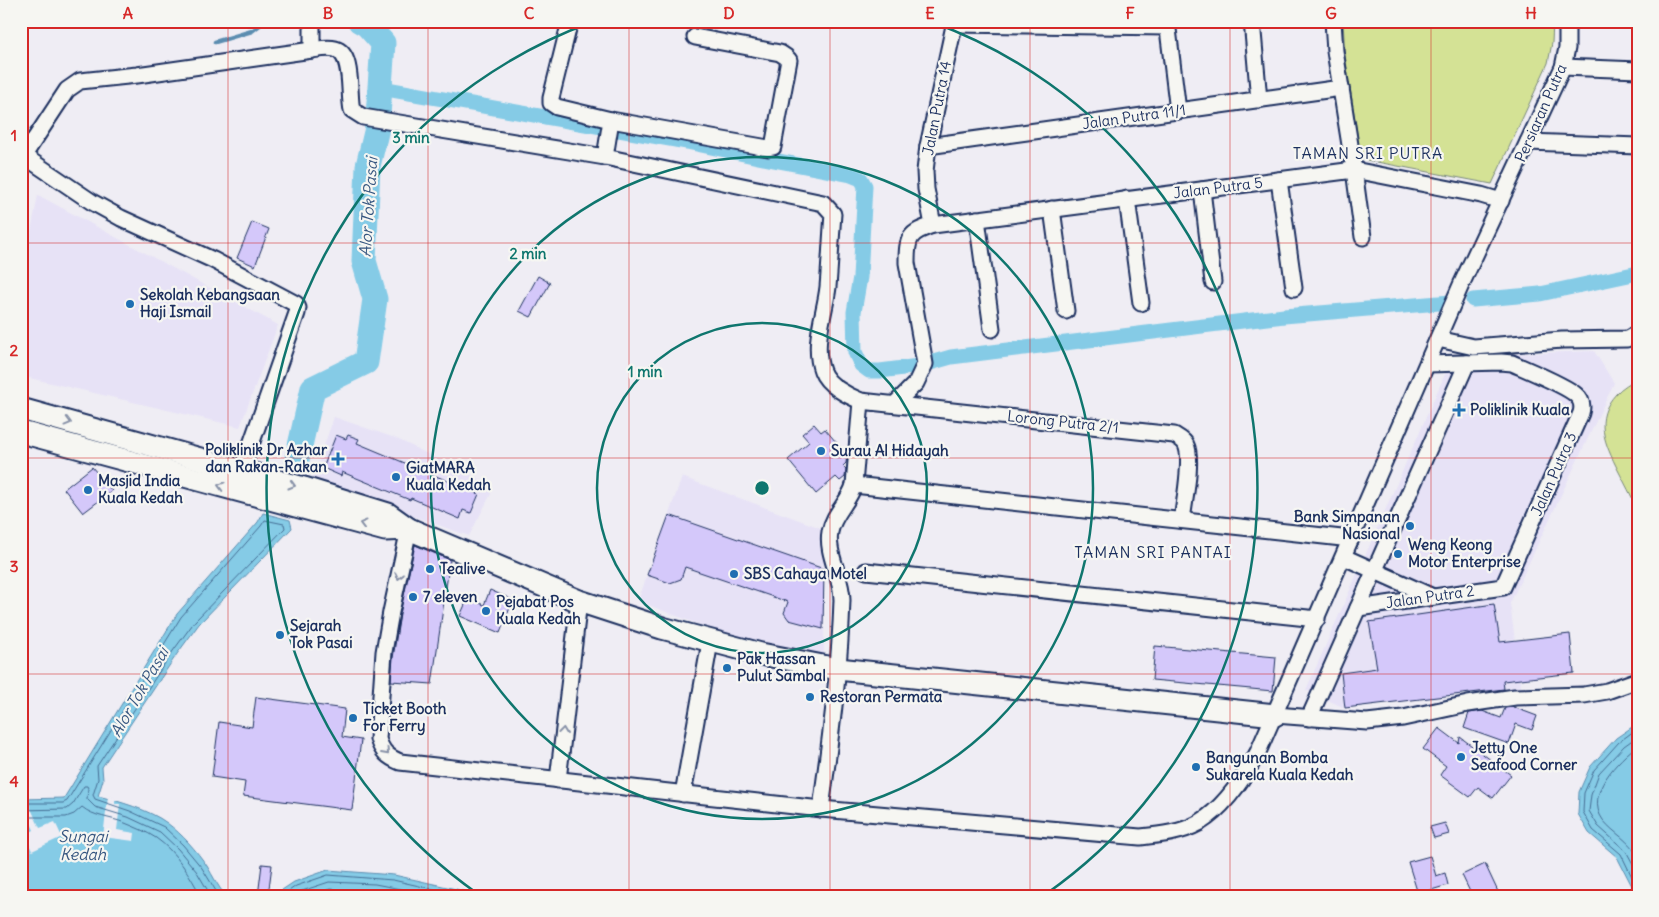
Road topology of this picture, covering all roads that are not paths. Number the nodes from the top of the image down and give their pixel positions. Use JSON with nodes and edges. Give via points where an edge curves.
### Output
{"nodes":[{"id":1,"x":312,"y":21,"type":"edge"},
{"id":2,"x":570,"y":21,"type":"edge"},
{"id":3,"x":1252,"y":21,"type":"edge"},
{"id":4,"x":1333,"y":21,"type":"edge"},
{"id":5,"x":1567,"y":21,"type":"edge"},
{"id":6,"x":955,"y":22,"type":"edge"},
{"id":7,"x":1167,"y":24,"type":"edge"},
{"id":8,"x":695,"y":37,"type":"dead end"},
{"id":9,"x":312,"y":50,"type":"junction"},
{"id":10,"x":1563,"y":68,"type":"junction"},
{"id":11,"x":1638,"y":70,"type":"edge"},
{"id":12,"x":1341,"y":88,"type":"junction"},
{"id":13,"x":1259,"y":100,"type":"junction"},
{"id":14,"x":1178,"y":111,"type":"junction"},
{"id":15,"x":610,"y":126,"type":"junction"},
{"id":16,"x":1528,"y":142,"type":"junction"},
{"id":17,"x":928,"y":146,"type":"junction"},
{"id":18,"x":1638,"y":146,"type":"edge"},
{"id":19,"x":605,"y":157,"type":"junction"},
{"id":20,"x":23,"y":158,"type":"edge"},
{"id":21,"x":1354,"y":170,"type":"junction"},
{"id":22,"x":1279,"y":180,"type":"junction"},
{"id":23,"x":1202,"y":190,"type":"junction"},
{"id":24,"x":1127,"y":199,"type":"junction"},
{"id":25,"x":1501,"y":201,"type":"junction"},
{"id":26,"x":1052,"y":209,"type":"junction"},
{"id":27,"x":977,"y":219,"type":"junction"},
{"id":28,"x":933,"y":225,"type":"junction"},
{"id":29,"x":1363,"y":237,"type":"dead end"},
{"id":30,"x":1213,"y":282,"type":"dead end"},
{"id":31,"x":1294,"y":288,"type":"dead end"},
{"id":32,"x":1141,"y":303,"type":"dead end"},
{"id":33,"x":1066,"y":311,"type":"dead end"},
{"id":34,"x":992,"y":329,"type":"dead end"},
{"id":35,"x":1638,"y":333,"type":"edge"},
{"id":36,"x":1438,"y":339,"type":"junction"},
{"id":37,"x":1466,"y":363,"type":"junction"},
{"id":38,"x":1427,"y":364,"type":"junction"},
{"id":39,"x":861,"y":401,"type":"junction"},
{"id":40,"x":895,"y":404,"type":"junction"},
{"id":41,"x":21,"y":409,"type":"edge"},
{"id":42,"x":21,"y":432,"type":"edge"},
{"id":43,"x":48,"y":439,"type":"junction"},
{"id":44,"x":21,"y":447,"type":"edge"},
{"id":45,"x":242,"y":470,"type":"junction"},
{"id":46,"x":854,"y":485,"type":"junction"},
{"id":47,"x":1182,"y":520,"type":"junction"},
{"id":48,"x":409,"y":529,"type":"junction"},
{"id":49,"x":1351,"y":539,"type":"junction"},
{"id":50,"x":1344,"y":557,"type":"junction"},
{"id":51,"x":866,"y":571,"type":"dead end"},
{"id":52,"x":1375,"y":571,"type":"junction"},
{"id":53,"x":1503,"y":586,"type":"joint"},
{"id":54,"x":1433,"y":597,"type":"junction"},
{"id":55,"x":578,"y":601,"type":"junction"},
{"id":56,"x":1358,"y":608,"type":"junction"},
{"id":57,"x":1317,"y":618,"type":"junction"},
{"id":58,"x":710,"y":642,"type":"junction"},
{"id":59,"x":838,"y":670,"type":"junction"},
{"id":60,"x":1638,"y":680,"type":"edge"},
{"id":61,"x":1275,"y":715,"type":"junction"},
{"id":62,"x":1310,"y":718,"type":"junction"},
{"id":63,"x":558,"y":780,"type":"junction"},
{"id":64,"x":683,"y":794,"type":"junction"},
{"id":65,"x":821,"y":809,"type":"junction"}],
"edges":[{"from":1,"to":9,"type":"street"},
{"from":2,"to":15,"type":"street","via":[[552,103]]},
{"from":3,"to":13,"type":"street"},
{"from":4,"to":12,"type":"street"},
{"from":5,"to":10,"type":"street","name":"Persiaran Putra"},
{"from":6,"to":7,"type":"street"},
{"from":6,"to":17,"type":"street","name":"Jalan Putra 14"},
{"from":7,"to":14,"type":"street"},
{"from":8,"to":15,"type":"street","via":[[780,54],[789,60],[773,147]]},
{"from":9,"to":19,"type":"street","via":[[333,49],[344,55],[348,65],[352,110],[359,116]]},
{"from":9,"to":20,"type":"street","via":[[80,80],[68,90]]},
{"from":10,"to":11,"type":"street"},
{"from":10,"to":16,"type":"street","name":"Persiaran Putra"},
{"from":12,"to":13,"type":"street","name":"Jalan Putra 11/1"},
{"from":12,"to":21,"type":"street"},
{"from":13,"to":14,"type":"street","name":"Jalan Putra 11/1"},
{"from":14,"to":17,"type":"street","name":"Jalan Putra 11/1"},
{"from":15,"to":19,"type":"street"},
{"from":16,"to":18,"type":"street"},
{"from":16,"to":25,"type":"street","name":"Persiaran Putra"},
{"from":17,"to":28,"type":"street","name":"Jalan Putra 14","via":[[926,189]]},
{"from":19,"to":39,"type":"street","via":[[823,203],[828,207],[833,214],[828,288],[818,344],[820,361],[822,372],[828,379],[850,397]]},
{"from":20,"to":45,"type":"street","via":[[121,218],[296,304],[297,313]]},
{"from":21,"to":22,"type":"street","name":"Jalan Putra 5"},
{"from":21,"to":25,"type":"street","name":"Jalan Putra 5"},
{"from":21,"to":29,"type":"street"},
{"from":22,"to":23,"type":"street","name":"Jalan Putra 5"},
{"from":22,"to":31,"type":"street"},
{"from":23,"to":24,"type":"street","name":"Jalan Putra 5"},
{"from":23,"to":30,"type":"street"},
{"from":24,"to":26,"type":"street","name":"Jalan Putra 5"},
{"from":24,"to":32,"type":"street"},
{"from":25,"to":36,"type":"street","name":"Persiaran Putra"},
{"from":26,"to":27,"type":"street","name":"Jalan Putra 5"},
{"from":26,"to":33,"type":"street"},
{"from":27,"to":28,"type":"street","name":"Jalan Putra 5"},
{"from":27,"to":34,"type":"street"},
{"from":28,"to":40,"type":"street","name":"Jalan Putra 5","via":[[917,230],[910,238],[906,263],[925,364],[916,383]]},
{"from":35,"to":36,"type":"street","via":[[1627,339],[1474,347]]},
{"from":36,"to":38,"type":"street","name":"Persiaran Putra"},
{"from":37,"to":38,"type":"street","name":"Jalan Putra 3"},
{"from":37,"to":52,"type":"street"},
{"from":37,"to":53,"type":"street","name":"Jalan Putra 3","via":[[1512,364],[1572,391],[1583,407]]},
{"from":38,"to":49,"type":"street","name":"Persiaran Putra"},
{"from":39,"to":40,"type":"street","name":"Lorong Putra 2/1"},
{"from":39,"to":46,"type":"street"},
{"from":40,"to":47,"type":"street","name":"Lorong Putra 2/1","via":[[1174,435],[1187,446],[1189,462]]},
{"from":41,"to":45,"type":"main road","one_way":true},
{"from":42,"to":43,"type":"main road"},
{"from":43,"to":44,"type":"main road","via":[[30,440]]},
{"from":48,"to":43,"type":"main road","one_way":true,"via":[[385,530]]},
{"from":45,"to":48,"type":"main road","one_way":true,"via":[[388,514]]},
{"from":46,"to":47,"type":"street"},
{"from":46,"to":59,"type":"street","via":[[834,519],[829,542],[841,589]]},
{"from":47,"to":49,"type":"street"},
{"from":48,"to":55,"type":"main road"},
{"from":48,"to":63,"type":"street","name":"Persiaran Putra","one_way":true,"via":[[384,652],[380,747],[400,762]]},
{"from":49,"to":50,"type":"street","name":"Persiaran Putra"},
{"from":50,"to":52,"type":"street"},
{"from":50,"to":57,"type":"street","name":"Persiaran Putra"},
{"from":51,"to":57,"type":"street"},
{"from":52,"to":54,"type":"street"},
{"from":52,"to":56,"type":"street"},
{"from":53,"to":54,"type":"street","name":"Jalan Putra 2"},
{"from":54,"to":56,"type":"street","name":"Jalan Putra 2"},
{"from":55,"to":58,"type":"main road"},
{"from":63,"to":55,"type":"street","one_way":true},
{"from":56,"to":62,"type":"street"},
{"from":57,"to":61,"type":"street","name":"Persiaran Putra"},
{"from":58,"to":59,"type":"main road"},
{"from":58,"to":64,"type":"street"},
{"from":59,"to":61,"type":"main road"},
{"from":59,"to":65,"type":"street"},
{"from":60,"to":62,"type":"street","via":[[1584,695],[1515,697],[1403,718],[1367,722]]},
{"from":61,"to":62,"type":"street"},
{"from":61,"to":65,"type":"street","name":"Persiaran Putra","via":[[1248,770],[1227,798],[1199,823],[1164,835],[1140,837]]},
{"from":63,"to":64,"type":"street","name":"Persiaran Putra"},
{"from":64,"to":65,"type":"street","name":"Persiaran Putra"}]}
